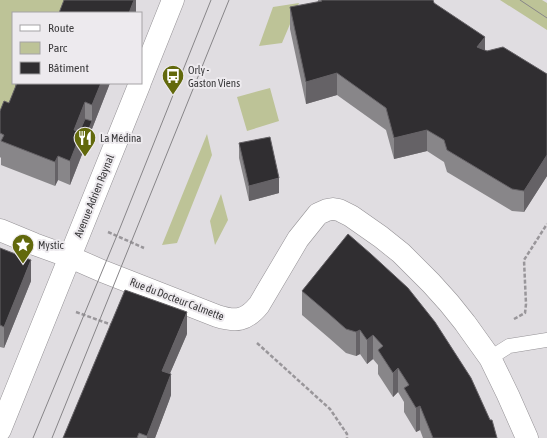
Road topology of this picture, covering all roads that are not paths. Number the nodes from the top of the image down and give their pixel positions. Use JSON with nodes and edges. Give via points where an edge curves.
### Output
{"nodes":[{"id":1,"x":174,"y":0,"type":"edge"},
{"id":2,"x":142,"y":77,"type":"edge"},
{"id":3,"x":139,"y":84,"type":"edge"},
{"id":4,"x":0,"y":230,"type":"edge"},
{"id":5,"x":70,"y":257,"type":"junction"},
{"id":6,"x":547,"y":340,"type":"edge"},
{"id":7,"x":490,"y":358,"type":"junction"},
{"id":8,"x":1,"y":425,"type":"edge"},
{"id":9,"x":527,"y":438,"type":"edge"}],
"edges":[{"from":1,"to":2,"type":"street","name":"Avenue Adrien Raynal"},
{"from":3,"to":5,"type":"street","name":"Avenue Adrien Raynal"},
{"from":4,"to":5,"type":"street","name":"Rue du Docteur Calmette"},
{"from":5,"to":7,"type":"street","name":"Rue du Docteur Calmette","via":[[217,316],[240,319],[259,305],[310,223],[318,214],[333,209],[357,220],[401,253],[449,303]]},
{"from":5,"to":8,"type":"street","name":"Avenue Adrien Raynal"},
{"from":6,"to":7,"type":"lane","via":[[509,346]]},
{"from":7,"to":9,"type":"street","name":"Rue du Docteur Calmette"}]}
